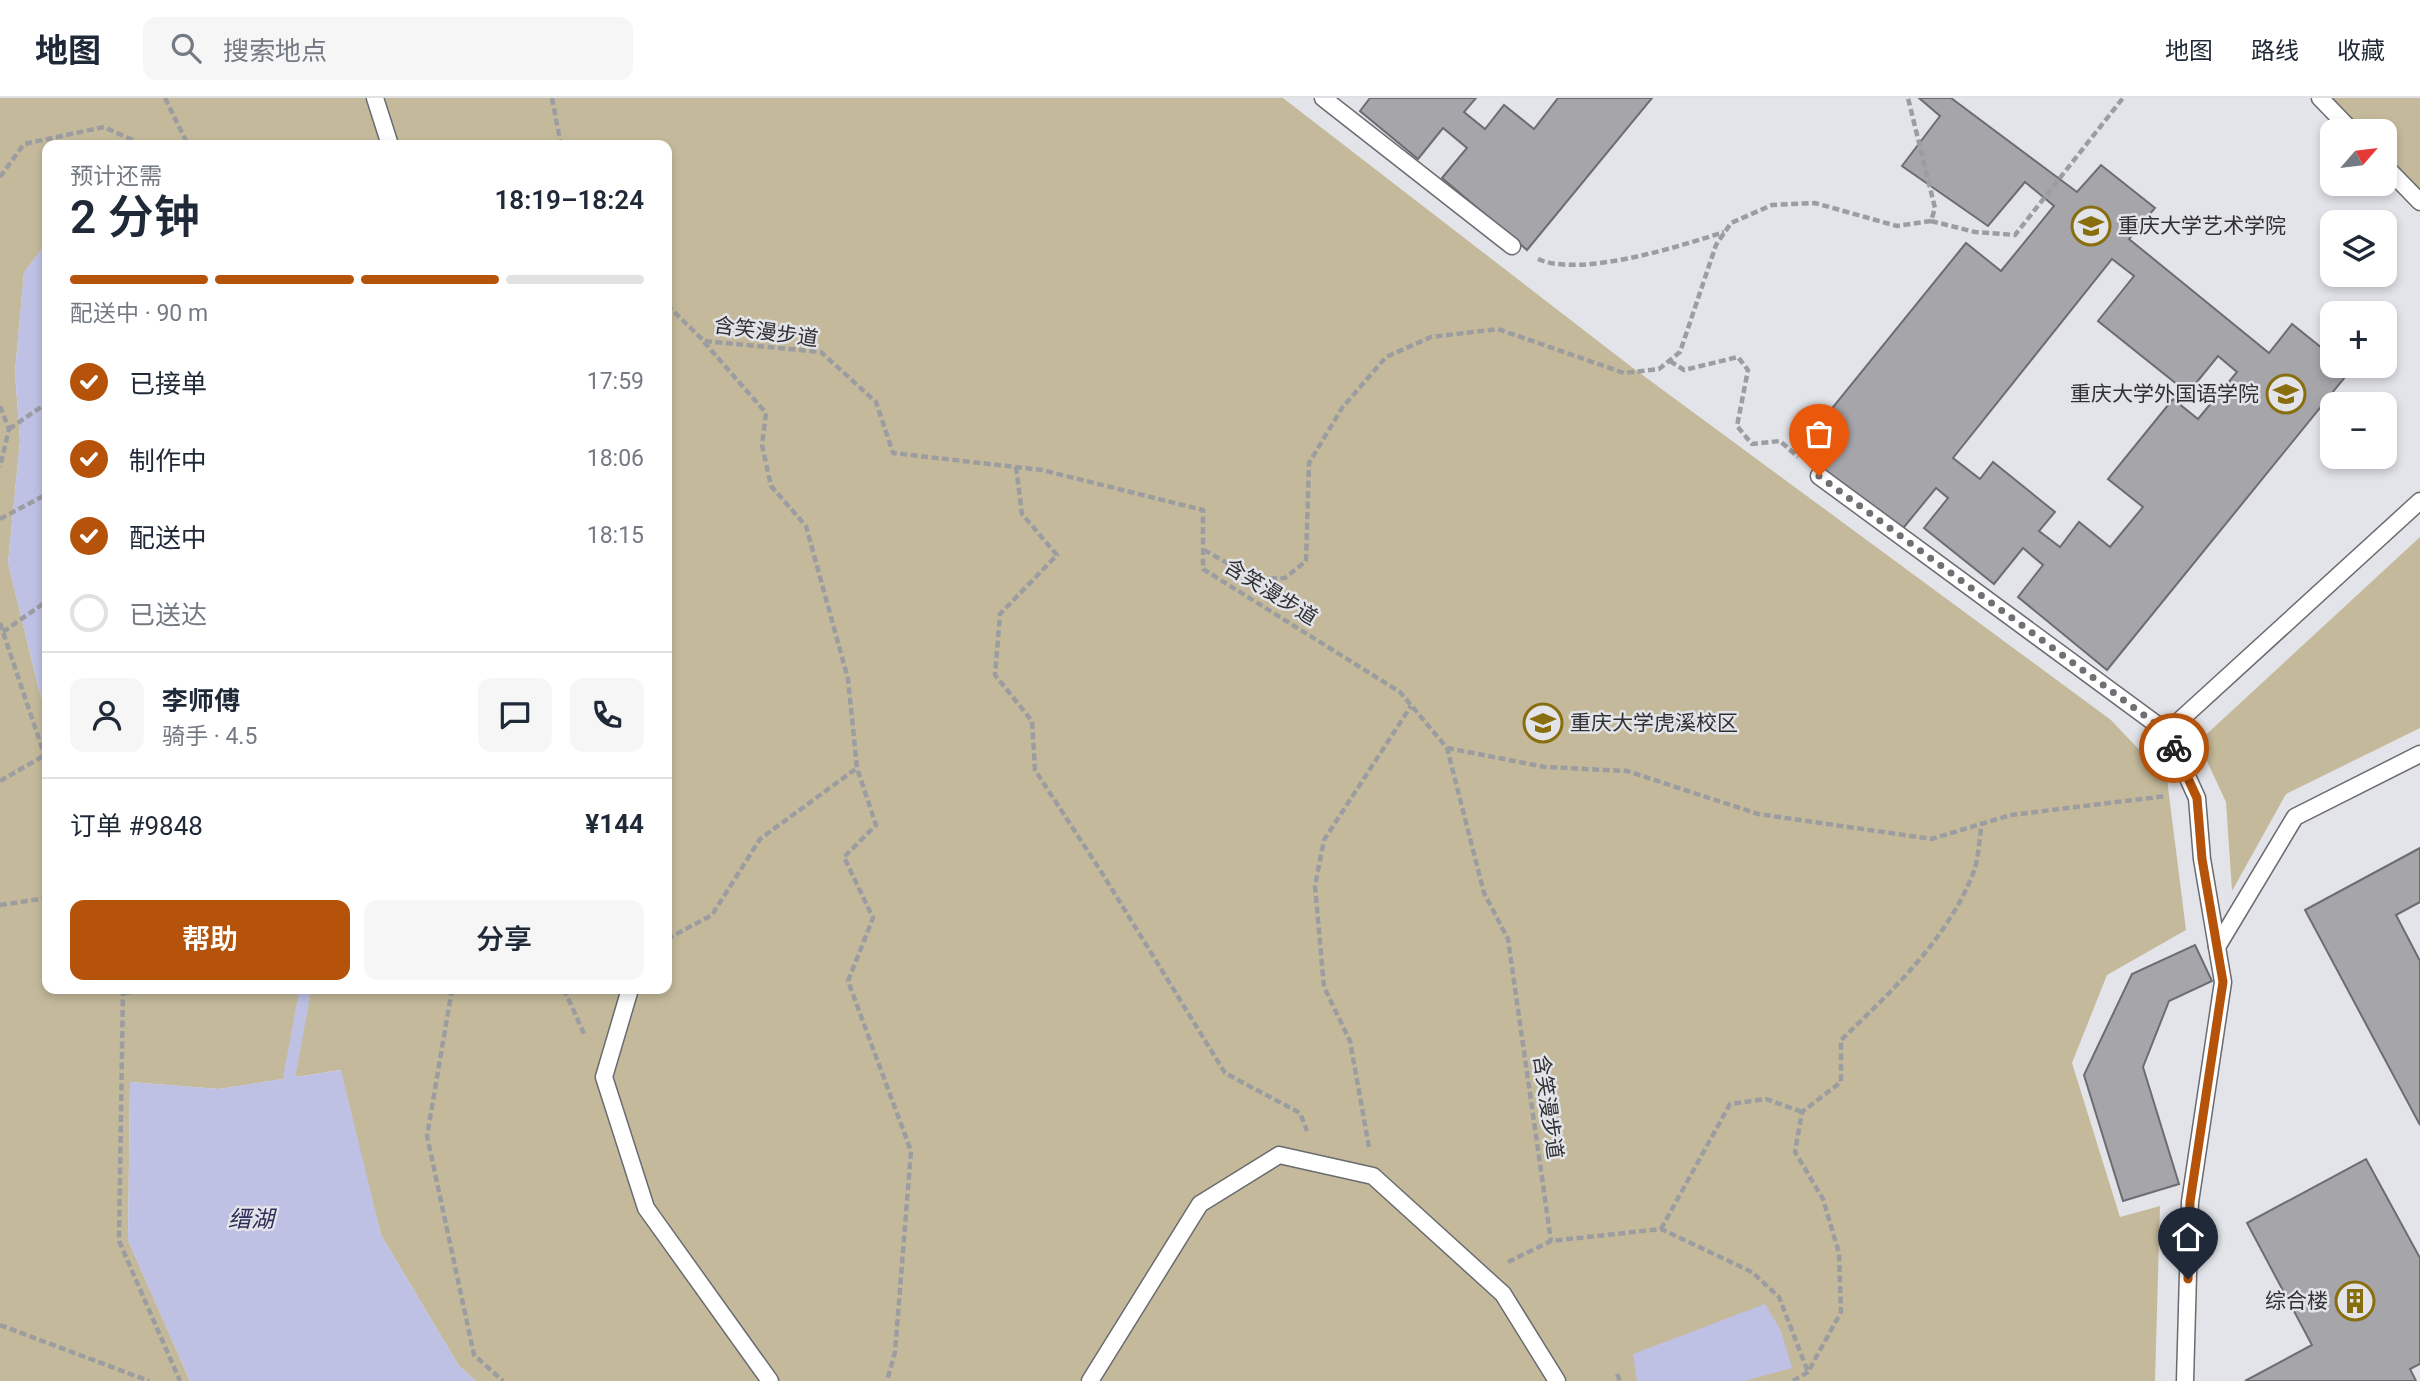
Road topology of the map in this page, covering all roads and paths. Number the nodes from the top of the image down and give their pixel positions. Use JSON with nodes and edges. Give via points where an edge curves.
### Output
{"nodes":[{"id":1,"x":165,"y":98,"type":"edge"},
{"id":2,"x":375,"y":98,"type":"edge"},
{"id":3,"x":552,"y":98,"type":"edge"},
{"id":4,"x":1322,"y":98,"type":"edge"},
{"id":5,"x":1908,"y":98,"type":"edge"},
{"id":6,"x":2123,"y":98,"type":"edge"},
{"id":7,"x":2320,"y":98,"type":"edge"},
{"id":8,"x":2340,"y":119,"type":"edge"},
{"id":9,"x":42,"y":140,"type":"edge"},
{"id":10,"x":43,"y":140,"type":"edge"},
{"id":11,"x":132,"y":140,"type":"edge"},
{"id":12,"x":186,"y":140,"type":"edge"},
{"id":13,"x":388,"y":140,"type":"edge"},
{"id":14,"x":560,"y":140,"type":"edge"},
{"id":15,"x":0,"y":177,"type":"edge"},
{"id":16,"x":2398,"y":179,"type":"edge"},
{"id":17,"x":2420,"y":202,"type":"edge"},
{"id":18,"x":1931,"y":221,"type":"junction"},
{"id":19,"x":1725,"y":231,"type":"junction"},
{"id":20,"x":1512,"y":246,"type":"joint"},
{"id":21,"x":672,"y":310,"type":"edge"},
{"id":22,"x":704,"y":341,"type":"junction"},
{"id":23,"x":1670,"y":361,"type":"junction"},
{"id":24,"x":0,"y":406,"type":"edge"},
{"id":25,"x":42,"y":406,"type":"edge"},
{"id":26,"x":9,"y":429,"type":"junction"},
{"id":27,"x":0,"y":467,"type":"edge"},
{"id":28,"x":1016,"y":467,"type":"junction"},
{"id":29,"x":1819,"y":476,"type":"joint"},
{"id":30,"x":42,"y":497,"type":"edge"},
{"id":31,"x":2420,"y":501,"type":"edge"},
{"id":32,"x":0,"y":519,"type":"edge"},
{"id":33,"x":1203,"y":549,"type":"junction"},
{"id":34,"x":42,"y":605,"type":"edge"},
{"id":35,"x":0,"y":623,"type":"edge"},
{"id":36,"x":3,"y":632,"type":"junction"},
{"id":37,"x":1411,"y":706,"type":"junction"},
{"id":38,"x":2167,"y":732,"type":"junction"},
{"id":39,"x":42,"y":746,"type":"edge"},
{"id":40,"x":1447,"y":748,"type":"junction"},
{"id":41,"x":2420,"y":754,"type":"edge"},
{"id":42,"x":42,"y":757,"type":"edge"},
{"id":43,"x":857,"y":768,"type":"junction"},
{"id":44,"x":0,"y":781,"type":"edge"},
{"id":45,"x":2169,"y":796,"type":"dead end"},
{"id":46,"x":1982,"y":823,"type":"junction"},
{"id":47,"x":42,"y":899,"type":"edge"},
{"id":48,"x":0,"y":905,"type":"edge"},
{"id":49,"x":672,"y":936,"type":"edge"},
{"id":50,"x":2217,"y":947,"type":"junction"},
{"id":51,"x":124,"y":994,"type":"edge"},
{"id":52,"x":451,"y":994,"type":"edge"},
{"id":53,"x":628,"y":994,"type":"edge"},
{"id":54,"x":1802,"y":1112,"type":"junction"},
{"id":55,"x":1318,"y":1164,"type":"junction"},
{"id":56,"x":1373,"y":1176,"type":"junction"},
{"id":57,"x":1661,"y":1229,"type":"junction"},
{"id":58,"x":1551,"y":1241,"type":"junction"},
{"id":59,"x":1482,"y":1275,"type":"junction"},
{"id":60,"x":0,"y":1325,"type":"edge"},
{"id":61,"x":1808,"y":1372,"type":"junction"},
{"id":62,"x":1617,"y":1374,"type":"dead end"},
{"id":63,"x":149,"y":1381,"type":"edge"},
{"id":64,"x":180,"y":1381,"type":"edge"},
{"id":65,"x":503,"y":1381,"type":"edge"},
{"id":66,"x":770,"y":1381,"type":"edge"},
{"id":67,"x":887,"y":1381,"type":"edge"},
{"id":68,"x":1090,"y":1381,"type":"edge"},
{"id":69,"x":1557,"y":1381,"type":"edge"},
{"id":70,"x":1620,"y":1381,"type":"edge"},
{"id":71,"x":1793,"y":1381,"type":"edge"},
{"id":72,"x":2185,"y":1381,"type":"edge"}],
"edges":[{"from":1,"to":12,"type":"path"},
{"from":2,"to":13,"type":"lane"},
{"from":3,"to":14,"type":"path"},
{"from":4,"to":20,"type":"lane"},
{"from":5,"to":18,"type":"path","via":[[1935,208]]},
{"from":6,"to":18,"type":"path","via":[[2015,235],[1975,232]]},
{"from":7,"to":8,"type":"lane"},
{"from":9,"to":15,"type":"path","via":[[24,144]]},
{"from":10,"to":11,"type":"path","via":[[104,127]]},
{"from":16,"to":17,"type":"lane"},
{"from":18,"to":19,"type":"path","via":[[1897,226],[1815,203],[1772,205],[1731,223]]},
{"from":19,"to":20,"type":"path","via":[[1665,251],[1580,265],[1544,261]]},
{"from":19,"to":23,"type":"path","via":[[1716,245],[1680,352]]},
{"from":21,"to":22,"type":"path","name":"含笑漫步道"},
{"from":22,"to":28,"type":"path","name":"含笑漫步道","via":[[821,352],[876,402],[892,453]]},
{"from":22,"to":43,"type":"path","via":[[765,412],[762,445],[771,486],[806,526],[848,679]]},
{"from":23,"to":29,"type":"path","via":[[1684,370],[1738,357],[1748,370],[1737,426],[1752,444],[1780,441]]},
{"from":23,"to":33,"type":"path","via":[[1660,369],[1624,373],[1498,329],[1431,337],[1386,358],[1342,408],[1309,463],[1306,561],[1285,578],[1256,579]]},
{"from":24,"to":26,"type":"path"},
{"from":25,"to":26,"type":"path"},
{"from":26,"to":27,"type":"path"},
{"from":28,"to":33,"type":"path","name":"含笑漫步道","via":[[1203,510]]},
{"from":28,"to":55,"type":"path","via":[[1022,514],[1057,555],[1000,614],[995,675],[1032,720],[1035,770],[1225,1073],[1300,1113]]},
{"from":29,"to":38,"type":"lane"},
{"from":30,"to":32,"type":"path"},
{"from":31,"to":38,"type":"lane"},
{"from":33,"to":37,"type":"path","name":"含笑漫步道","via":[[1203,569],[1400,692]]},
{"from":34,"to":36,"type":"path"},
{"from":35,"to":36,"type":"path"},
{"from":36,"to":39,"type":"path"},
{"from":37,"to":40,"type":"path","name":"含笑漫步道"},
{"from":37,"to":56,"type":"path","via":[[1324,840],[1315,886],[1324,987],[1350,1041]]},
{"from":38,"to":50,"type":"lane","via":[[2197,798]]},
{"from":40,"to":46,"type":"path","via":[[1545,767],[1627,771],[1758,814],[1931,839]]},
{"from":40,"to":58,"type":"path","name":"含笑漫步道","via":[[1484,893],[1508,939]]},
{"from":41,"to":50,"type":"lane","via":[[2295,817]]},
{"from":42,"to":44,"type":"path"},
{"from":43,"to":49,"type":"path","via":[[760,839],[712,915]]},
{"from":43,"to":67,"type":"path","via":[[876,825],[844,858],[873,918],[848,981],[911,1152],[895,1352]]},
{"from":45,"to":46,"type":"path","via":[[2011,815]]},
{"from":46,"to":54,"type":"path","via":[[1974,870],[1947,924],[1894,989],[1841,1040],[1841,1082]]},
{"from":47,"to":48,"type":"path"},
{"from":50,"to":72,"type":"lane","via":[[2223,982],[2190,1202]]},
{"from":51,"to":64,"type":"path","via":[[119,1241]]},
{"from":52,"to":65,"type":"path","via":[[427,1136],[474,1355]]},
{"from":53,"to":66,"type":"lane","via":[[604,1077],[646,1208]]},
{"from":54,"to":57,"type":"path","via":[[1766,1099],[1730,1104]]},
{"from":54,"to":61,"type":"path","via":[[1795,1152],[1823,1199],[1836,1242],[1841,1312]]},
{"from":55,"to":56,"type":"lane"},
{"from":55,"to":68,"type":"lane","via":[[1279,1155],[1200,1204]]},
{"from":56,"to":59,"type":"lane"},
{"from":57,"to":58,"type":"path"},
{"from":57,"to":61,"type":"path","via":[[1752,1272],[1779,1297]]},
{"from":58,"to":59,"type":"path"},
{"from":59,"to":69,"type":"lane","via":[[1503,1294]]},
{"from":60,"to":63,"type":"path"},
{"from":61,"to":71,"type":"path"},
{"from":62,"to":70,"type":"path"}]}
